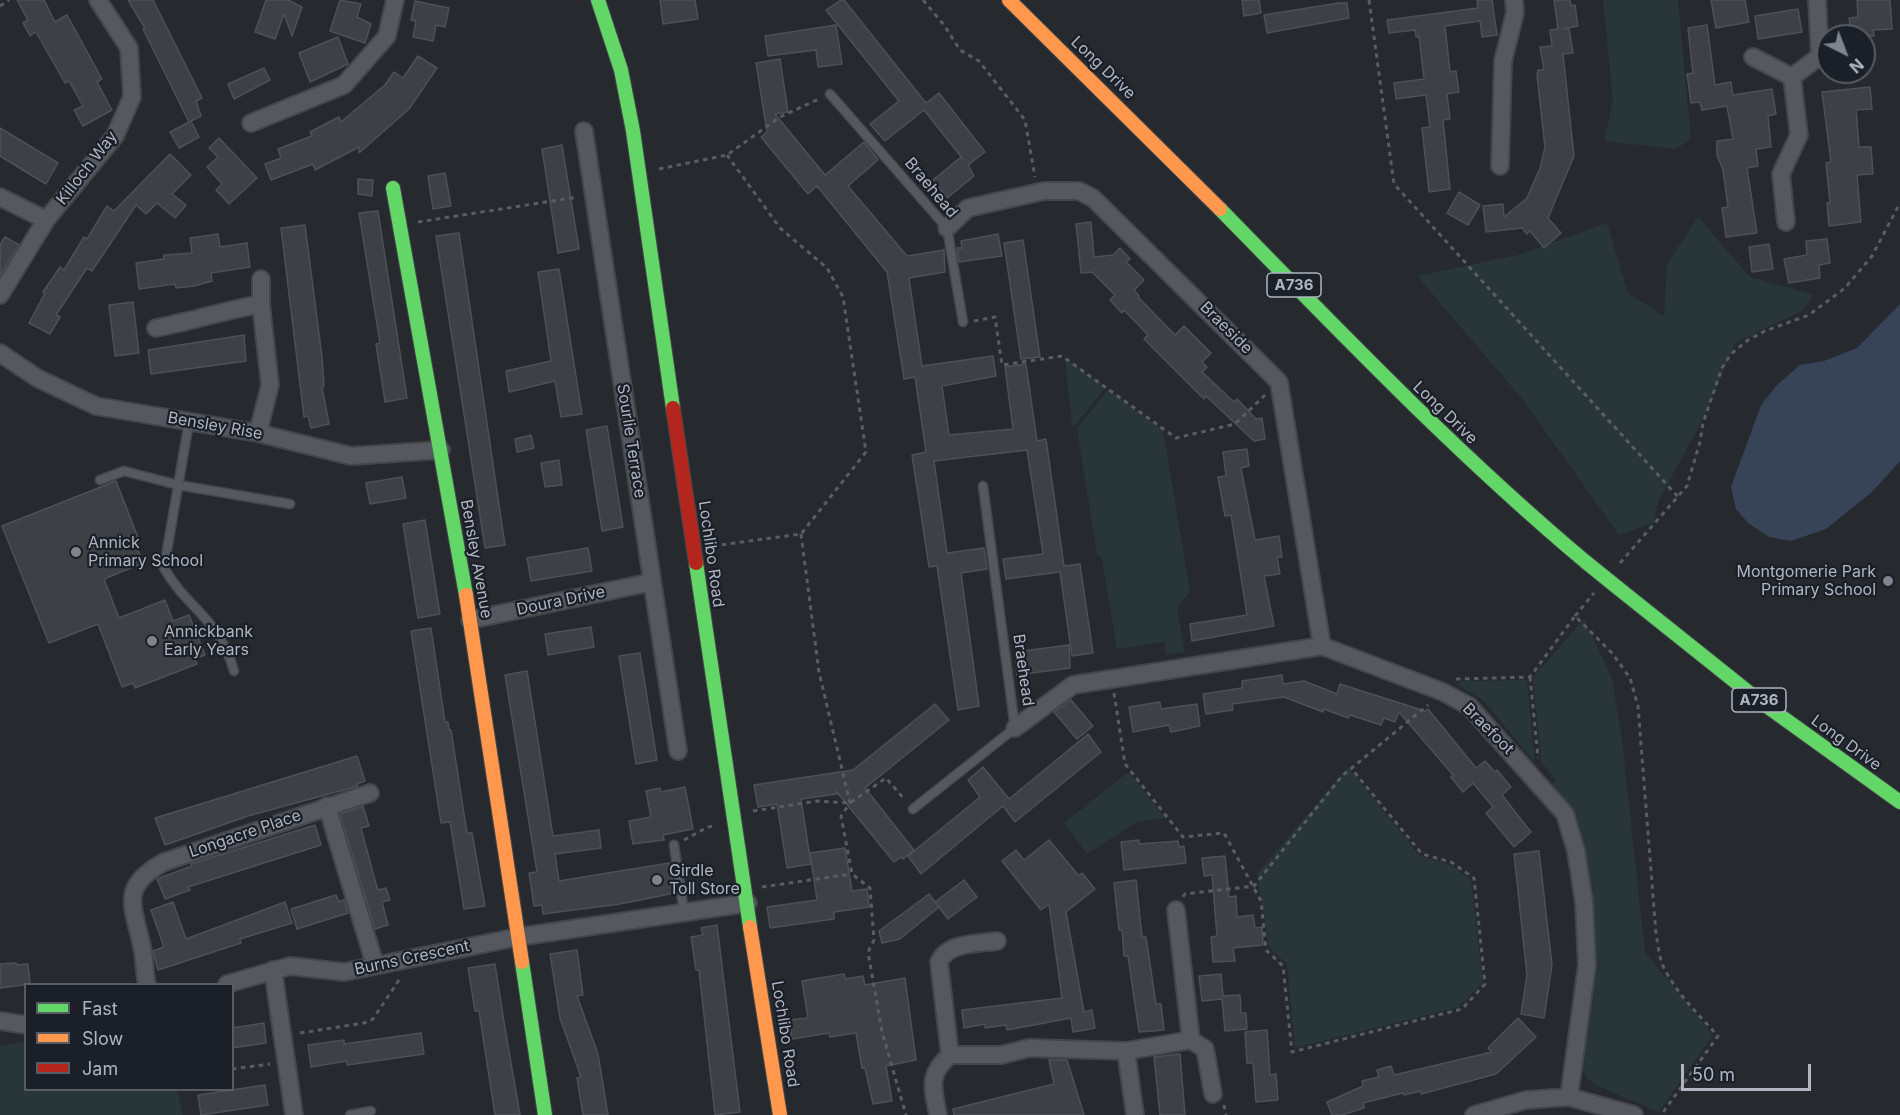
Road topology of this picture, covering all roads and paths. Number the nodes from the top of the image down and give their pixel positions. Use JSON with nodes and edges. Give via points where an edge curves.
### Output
{"nodes":[{"id":1,"x":9,"y":0,"type":"edge"},
{"id":2,"x":98,"y":0,"type":"edge"},
{"id":3,"x":395,"y":0,"type":"edge"},
{"id":4,"x":598,"y":0,"type":"edge"},
{"id":5,"x":923,"y":0,"type":"edge"},
{"id":6,"x":1009,"y":0,"type":"edge"},
{"id":7,"x":1369,"y":0,"type":"edge"},
{"id":8,"x":1514,"y":0,"type":"edge"},
{"id":9,"x":1817,"y":0,"type":"edge"},
{"id":10,"x":0,"y":6,"type":"edge"},
{"id":11,"x":1753,"y":57,"type":"dead end"},
{"id":12,"x":1792,"y":77,"type":"junction"},
{"id":13,"x":830,"y":94,"type":"joint"},
{"id":14,"x":251,"y":123,"type":"dead end"},
{"id":15,"x":584,"y":131,"type":"dead end"},
{"id":16,"x":727,"y":155,"type":"junction"},
{"id":17,"x":1500,"y":166,"type":"dead end"},
{"id":18,"x":639,"y":173,"type":"junction"},
{"id":19,"x":393,"y":188,"type":"dead end"},
{"id":20,"x":1044,"y":191,"type":"junction"},
{"id":21,"x":594,"y":194,"type":"junction"},
{"id":22,"x":0,"y":197,"type":"edge"},
{"id":23,"x":1900,"y":203,"type":"edge"},
{"id":24,"x":45,"y":220,"type":"junction"},
{"id":25,"x":1786,"y":222,"type":"dead end"},
{"id":26,"x":399,"y":226,"type":"junction"},
{"id":27,"x":947,"y":228,"type":"junction"},
{"id":28,"x":261,"y":279,"type":"dead end"},
{"id":29,"x":0,"y":295,"type":"edge"},
{"id":30,"x":261,"y":304,"type":"junction"},
{"id":31,"x":963,"y":322,"type":"joint"},
{"id":32,"x":156,"y":328,"type":"dead end"},
{"id":33,"x":0,"y":353,"type":"edge"},
{"id":34,"x":1279,"y":382,"type":"junction"},
{"id":35,"x":189,"y":422,"type":"junction"},
{"id":36,"x":258,"y":433,"type":"junction"},
{"id":37,"x":441,"y":450,"type":"junction"},
{"id":38,"x":100,"y":480,"type":"dead end"},
{"id":39,"x":178,"y":485,"type":"junction"},
{"id":40,"x":983,"y":486,"type":"dead end"},
{"id":41,"x":1679,"y":498,"type":"junction"},
{"id":42,"x":290,"y":504,"type":"dead end"},
{"id":43,"x":801,"y":534,"type":"junction"},
{"id":44,"x":694,"y":549,"type":"junction"},
{"id":45,"x":1617,"y":567,"type":"dead end"},
{"id":46,"x":652,"y":582,"type":"junction"},
{"id":47,"x":1596,"y":592,"type":"dead end"},
{"id":48,"x":1575,"y":616,"type":"junction"},
{"id":49,"x":470,"y":620,"type":"junction"},
{"id":50,"x":1322,"y":646,"type":"junction"},
{"id":51,"x":234,"y":671,"type":"dead end"},
{"id":52,"x":1530,"y":676,"type":"junction"},
{"id":53,"x":1112,"y":679,"type":"junction"},
{"id":54,"x":1443,"y":692,"type":"junction"},
{"id":55,"x":1015,"y":728,"type":"junction"},
{"id":56,"x":678,"y":751,"type":"dead end"},
{"id":57,"x":1351,"y":768,"type":"junction"},
{"id":58,"x":1535,"y":778,"type":"junction"},
{"id":59,"x":370,"y":794,"type":"dead end"},
{"id":60,"x":850,"y":802,"type":"junction"},
{"id":61,"x":1900,"y":802,"type":"edge"},
{"id":62,"x":327,"y":806,"type":"junction"},
{"id":63,"x":913,"y":810,"type":"joint"},
{"id":64,"x":734,"y":819,"type":"junction"},
{"id":65,"x":674,"y":845,"type":"joint"},
{"id":66,"x":852,"y":874,"type":"junction"},
{"id":67,"x":1254,"y":886,"type":"junction"},
{"id":68,"x":747,"y":896,"type":"junction"},
{"id":69,"x":1176,"y":910,"type":"joint"},
{"id":70,"x":684,"y":912,"type":"junction"},
{"id":71,"x":518,"y":937,"type":"junction"},
{"id":72,"x":997,"y":941,"type":"dead end"},
{"id":73,"x":412,"y":957,"type":"junction"},
{"id":74,"x":375,"y":965,"type":"junction"},
{"id":75,"x":273,"y":970,"type":"junction"},
{"id":76,"x":147,"y":983,"type":"edge"},
{"id":77,"x":230,"y":983,"type":"edge"},
{"id":78,"x":0,"y":1021,"type":"edge"},
{"id":79,"x":24,"y":1025,"type":"edge"},
{"id":80,"x":282,"y":1036,"type":"junction"},
{"id":81,"x":1191,"y":1040,"type":"junction"},
{"id":82,"x":1126,"y":1051,"type":"junction"},
{"id":83,"x":950,"y":1055,"type":"junction"},
{"id":84,"x":270,"y":1064,"type":"dead end"},
{"id":85,"x":234,"y":1069,"type":"edge"},
{"id":86,"x":1214,"y":1094,"type":"dead end"},
{"id":87,"x":1569,"y":1098,"type":"junction"},
{"id":88,"x":371,"y":1111,"type":"dead end"},
{"id":89,"x":294,"y":1115,"type":"edge"},
{"id":90,"x":350,"y":1115,"type":"edge"},
{"id":91,"x":545,"y":1115,"type":"edge"},
{"id":92,"x":780,"y":1115,"type":"edge"},
{"id":93,"x":906,"y":1115,"type":"edge"},
{"id":94,"x":938,"y":1115,"type":"edge"},
{"id":95,"x":1134,"y":1115,"type":"edge"},
{"id":96,"x":1474,"y":1115,"type":"edge"},
{"id":97,"x":1634,"y":1115,"type":"edge"},
{"id":98,"x":1661,"y":1115,"type":"edge"}],
"edges":[{"from":1,"to":10,"type":"path"},
{"from":2,"to":24,"type":"street","name":"Killoch Way","via":[[129,48],[132,97],[115,136]]},
{"from":3,"to":14,"type":"street","via":[[387,36],[344,85]]},
{"from":4,"to":18,"type":"street","name":"Lochlibo Road","via":[[621,70]]},
{"from":5,"to":20,"type":"path","via":[[960,51],[979,61],[1025,120],[1033,173]]},
{"from":6,"to":61,"type":"street","name":"Long Drive","number":"A736","bridge":true,"via":[[1160,146],[1375,369],[1525,511],[1757,699]]},
{"from":7,"to":41,"type":"path","via":[[1394,183]]},
{"from":8,"to":17,"type":"street","via":[[1515,13],[1503,61]]},
{"from":9,"to":12,"type":"street","via":[[1820,56]]},
{"from":11,"to":12,"type":"street"},
{"from":12,"to":25,"type":"street","via":[[1798,135],[1781,174]]},
{"from":13,"to":16,"type":"path","via":[[780,117]]},
{"from":13,"to":27,"type":"lane","name":"Braehead"},
{"from":15,"to":21,"type":"street","name":"Sourlie Terrace"},
{"from":16,"to":18,"type":"path"},
{"from":16,"to":43,"type":"path","via":[[780,228],[827,268],[843,297],[866,452]]},
{"from":18,"to":44,"type":"street","name":"Lochlibo Road"},
{"from":19,"to":26,"type":"street","name":"Bensley Avenue"},
{"from":20,"to":27,"type":"street","name":"Braeside","via":[[968,208]]},
{"from":20,"to":34,"type":"street","name":"Braeside","via":[[1079,191],[1093,198]]},
{"from":21,"to":26,"type":"path"},
{"from":21,"to":46,"type":"street","name":"Sourlie Terrace"},
{"from":22,"to":24,"type":"street"},
{"from":23,"to":41,"type":"path","via":[[1872,256],[1845,288],[1809,315],[1765,331],[1731,354],[1722,368],[1687,486]]},
{"from":24,"to":29,"type":"street","name":"Killoch Way"},
{"from":26,"to":37,"type":"street","name":"Bensley Avenue"},
{"from":27,"to":31,"type":"lane","name":"Braehead"},
{"from":28,"to":30,"type":"street"},
{"from":30,"to":32,"type":"street"},
{"from":30,"to":36,"type":"street","via":[[270,385]]},
{"from":31,"to":34,"type":"path","via":[[995,317],[1002,365],[1062,356],[1176,438],[1235,424]]},
{"from":33,"to":35,"type":"street","name":"Bensley Rise","via":[[37,378],[96,406]]},
{"from":34,"to":50,"type":"street"},
{"from":35,"to":36,"type":"street","name":"Bensley Rise"},
{"from":35,"to":39,"type":"lane"},
{"from":36,"to":37,"type":"street","name":"Bensley Rise","via":[[351,456]]},
{"from":37,"to":49,"type":"street","name":"Bensley Avenue"},
{"from":38,"to":39,"type":"lane","via":[[124,471]]},
{"from":39,"to":42,"type":"lane"},
{"from":39,"to":51,"type":"lane","via":[[164,568],[173,585],[213,625],[228,650]]},
{"from":40,"to":55,"type":"lane","name":"Braehead"},
{"from":41,"to":45,"type":"path"},
{"from":43,"to":44,"type":"path"},
{"from":43,"to":60,"type":"path","via":[[819,672]]},
{"from":44,"to":64,"type":"street","name":"Lochlibo Road"},
{"from":46,"to":49,"type":"street","name":"Doura Drive"},
{"from":46,"to":56,"type":"street","name":"Sourlie Terrace"},
{"from":47,"to":48,"type":"path"},
{"from":48,"to":52,"type":"path"},
{"from":48,"to":98,"type":"path","via":[[1612,653],[1630,678],[1638,706],[1656,934],[1663,966],[1678,992],[1718,1036]]},
{"from":49,"to":71,"type":"street","name":"Bensley Avenue"},
{"from":50,"to":53,"type":"street","name":"Braefoot"},
{"from":50,"to":54,"type":"street","name":"Braefoot"},
{"from":52,"to":54,"type":"path","via":[[1451,679]]},
{"from":52,"to":58,"type":"path","via":[[1539,766]]},
{"from":53,"to":55,"type":"street","name":"Braefoot","via":[[1073,685]]},
{"from":53,"to":67,"type":"path","via":[[1125,764],[1184,837],[1224,833]]},
{"from":54,"to":57,"type":"path"},
{"from":54,"to":58,"type":"street","name":"Braefoot","via":[[1469,706]]},
{"from":55,"to":63,"type":"lane","name":"Braehead"},
{"from":57,"to":67,"type":"path"},
{"from":57,"to":67,"type":"path","via":[[1422,854],[1451,862],[1474,878],[1485,984],[1462,1009],[1292,1052],[1283,966],[1266,950],[1261,901]]},
{"from":58,"to":87,"type":"street","name":"Braefoot","via":[[1565,814],[1584,902],[1587,965]]},
{"from":59,"to":62,"type":"street","name":"Longacre Place"},
{"from":60,"to":63,"type":"path","via":[[886,778]]},
{"from":60,"to":64,"type":"path","via":[[817,801]]},
{"from":60,"to":66,"type":"path","via":[[841,816]]},
{"from":62,"to":74,"type":"street"},
{"from":62,"to":76,"type":"street","name":"Longacre Place","via":[[149,870],[137,884],[130,902]]},
{"from":64,"to":65,"type":"path"},
{"from":64,"to":68,"type":"street","name":"Lochlibo Road"},
{"from":65,"to":70,"type":"lane"},
{"from":66,"to":68,"type":"path"},
{"from":66,"to":93,"type":"path","via":[[870,888],[874,940],[868,952],[882,1032]]},
{"from":67,"to":69,"type":"path","via":[[1185,894]]},
{"from":68,"to":70,"type":"street","name":"Burns Crescent"},
{"from":68,"to":92,"type":"street","name":"Lochlibo Road"},
{"from":69,"to":81,"type":"street"},
{"from":70,"to":71,"type":"street","name":"Burns Crescent"},
{"from":71,"to":73,"type":"street","name":"Burns Crescent"},
{"from":71,"to":91,"type":"street"},
{"from":72,"to":83,"type":"street","via":[[951,948],[939,962]]},
{"from":73,"to":74,"type":"street","name":"Burns Crescent"},
{"from":73,"to":80,"type":"path","via":[[373,1019]]},
{"from":74,"to":75,"type":"street","name":"Burns Crescent","via":[[344,972],[290,966]]},
{"from":75,"to":77,"type":"street","name":"Burns Crescent"},
{"from":75,"to":80,"type":"street"},
{"from":78,"to":79,"type":"street"},
{"from":80,"to":89,"type":"street"},
{"from":81,"to":82,"type":"street"},
{"from":81,"to":86,"type":"street","via":[[1205,1049]]},
{"from":82,"to":83,"type":"street","via":[[1029,1048],[1001,1054]]},
{"from":82,"to":95,"type":"street"},
{"from":83,"to":94,"type":"street","via":[[940,1063],[932,1080]]},
{"from":84,"to":85,"type":"path"},
{"from":87,"to":96,"type":"street","via":[[1526,1100]]},
{"from":87,"to":97,"type":"street"},
{"from":88,"to":90,"type":"lane"}]}
